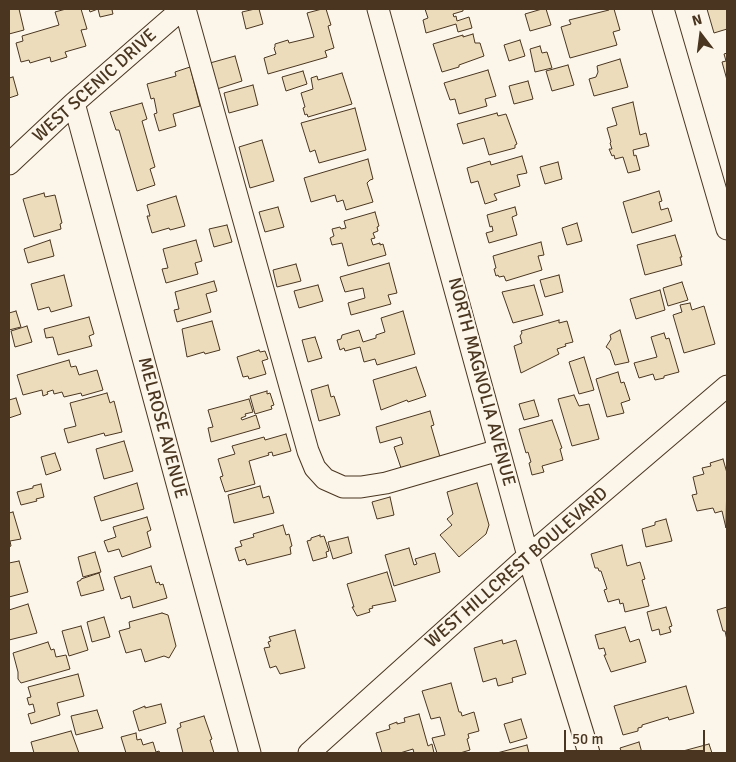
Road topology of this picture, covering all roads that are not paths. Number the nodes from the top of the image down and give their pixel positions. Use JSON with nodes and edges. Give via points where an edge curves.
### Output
{"nodes":[{"id":1,"x":184,"y":9,"type":"edge"},
{"id":2,"x":378,"y":9,"type":"edge"},
{"id":3,"x":663,"y":9,"type":"edge"},
{"id":4,"x":74,"y":104,"type":"junction"},
{"id":5,"x":9,"y":164,"type":"edge"},
{"id":6,"x":727,"y":228,"type":"edge"},
{"id":7,"x":727,"y":386,"type":"edge"},
{"id":8,"x":499,"y":450,"type":"junction"},
{"id":9,"x":528,"y":556,"type":"junction"},
{"id":10,"x":250,"y":753,"type":"edge"},
{"id":11,"x":309,"y":753,"type":"edge"},
{"id":12,"x":589,"y":753,"type":"edge"}],
"edges":[{"from":1,"to":4,"type":"street","name":"WEST SCENIC DRIVE"},
{"from":1,"to":8,"type":"street","via":[[315,468],[343,488],[361,487],[386,483]]},
{"from":2,"to":8,"type":"street","name":"NORTH MAGNOLIA AVENUE"},
{"from":3,"to":6,"type":"street"},
{"from":4,"to":5,"type":"street","name":"WEST SCENIC DRIVE"},
{"from":4,"to":10,"type":"street","name":"MELROSE AVENUE"},
{"from":7,"to":9,"type":"street","name":"WEST HILLCREST BOULEVARD"},
{"from":8,"to":9,"type":"street","name":"NORTH MAGNOLIA AVENUE"},
{"from":9,"to":11,"type":"street","name":"WEST HILLCREST BOULEVARD"},
{"from":9,"to":12,"type":"street","name":"NORTH MAGNOLIA AVENUE"}]}
